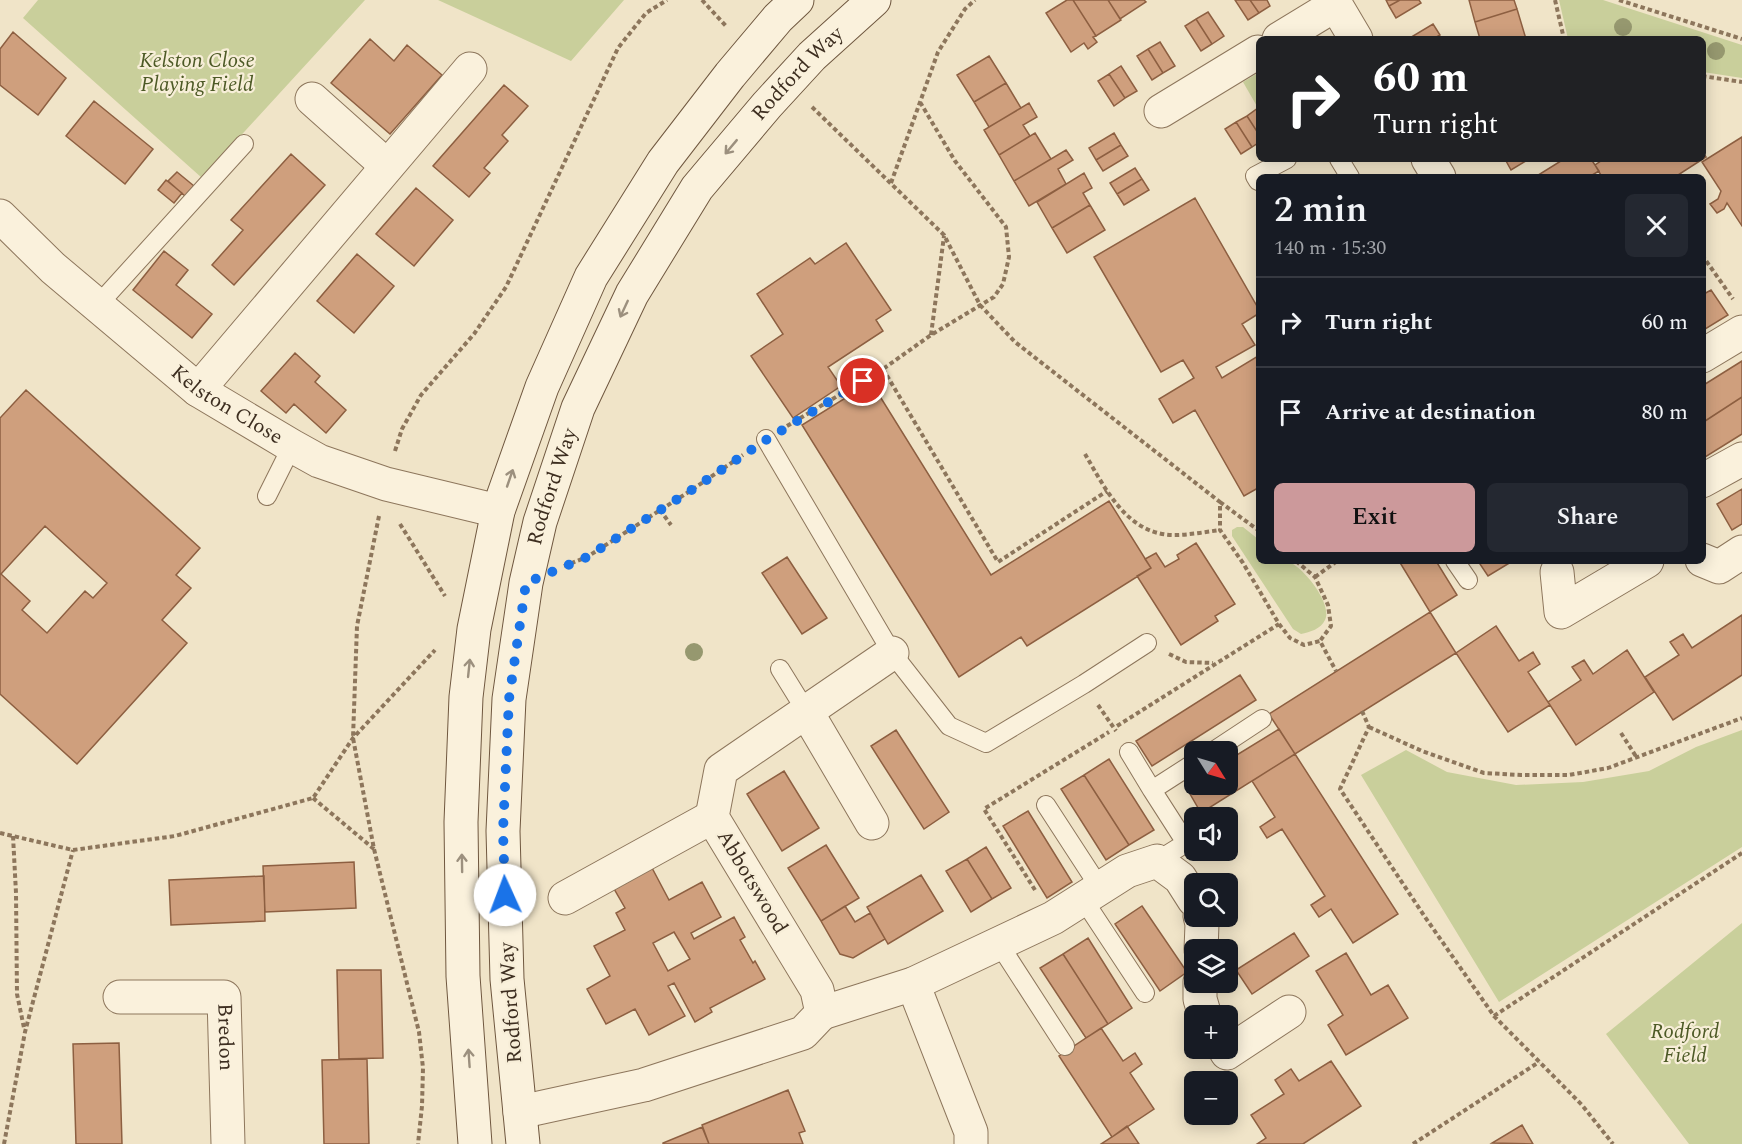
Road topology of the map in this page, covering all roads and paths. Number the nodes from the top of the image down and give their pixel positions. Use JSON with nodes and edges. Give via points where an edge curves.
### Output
{"nodes":[{"id":1,"x":667,"y":0,"type":"edge"},
{"id":2,"x":702,"y":0,"type":"edge"},
{"id":3,"x":797,"y":0,"type":"edge"},
{"id":4,"x":874,"y":0,"type":"edge"},
{"id":5,"x":975,"y":0,"type":"edge"},
{"id":6,"x":1555,"y":0,"type":"edge"},
{"id":7,"x":1619,"y":0,"type":"edge"},
{"id":8,"x":1334,"y":2,"type":"edge"},
{"id":9,"x":726,"y":26,"type":"dead end"},
{"id":10,"x":1283,"y":36,"type":"edge"},
{"id":11,"x":1354,"y":36,"type":"edge"},
{"id":12,"x":1563,"y":36,"type":"edge"},
{"id":13,"x":1742,"y":39,"type":"edge"},
{"id":14,"x":1256,"y":52,"type":"edge"},
{"id":15,"x":470,"y":69,"type":"dead end"},
{"id":16,"x":1706,"y":77,"type":"edge"},
{"id":17,"x":1742,"y":82,"type":"edge"},
{"id":18,"x":312,"y":99,"type":"dead end"},
{"id":19,"x":920,"y":102,"type":"junction"},
{"id":20,"x":810,"y":104,"type":"dead end"},
{"id":21,"x":1161,"y":111,"type":"dead end"},
{"id":22,"x":244,"y":144,"type":"dead end"},
{"id":23,"x":1281,"y":162,"type":"edge"},
{"id":24,"x":387,"y":166,"type":"junction"},
{"id":25,"x":1259,"y":174,"type":"edge"},
{"id":26,"x":891,"y":183,"type":"junction"},
{"id":27,"x":0,"y":216,"type":"edge"},
{"id":28,"x":944,"y":235,"type":"junction"},
{"id":29,"x":1706,"y":262,"type":"edge"},
{"id":30,"x":980,"y":304,"type":"junction"},
{"id":31,"x":97,"y":306,"type":"junction"},
{"id":32,"x":1739,"y":317,"type":"edge"},
{"id":33,"x":931,"y":335,"type":"junction"},
{"id":34,"x":1706,"y":352,"type":"edge"},
{"id":35,"x":883,"y":369,"type":"junction"},
{"id":36,"x":198,"y":390,"type":"junction"},
{"id":37,"x":766,"y":440,"type":"junction"},
{"id":38,"x":292,"y":446,"type":"junction"},
{"id":39,"x":1085,"y":454,"type":"dead end"},
{"id":40,"x":1742,"y":459,"type":"edge"},
{"id":41,"x":1706,"y":479,"type":"edge"},
{"id":42,"x":385,"y":491,"type":"junction"},
{"id":43,"x":1107,"y":491,"type":"junction"},
{"id":44,"x":267,"y":496,"type":"dead end"},
{"id":45,"x":1220,"y":502,"type":"junction"},
{"id":46,"x":660,"y":510,"type":"junction"},
{"id":47,"x":498,"y":511,"type":"junction"},
{"id":48,"x":670,"y":525,"type":"dead end"},
{"id":49,"x":1256,"y":529,"type":"edge"},
{"id":50,"x":1220,"y":530,"type":"junction"},
{"id":51,"x":1742,"y":552,"type":"edge"},
{"id":52,"x":1706,"y":562,"type":"edge"},
{"id":53,"x":1300,"y":564,"type":"edge"},
{"id":54,"x":1333,"y":564,"type":"edge"},
{"id":55,"x":1457,"y":564,"type":"edge"},
{"id":56,"x":1642,"y":564,"type":"edge"},
{"id":57,"x":1557,"y":572,"type":"dead end"},
{"id":58,"x":1315,"y":577,"type":"junction"},
{"id":59,"x":1468,"y":580,"type":"dead end"},
{"id":60,"x":526,"y":583,"type":"junction"},
{"id":61,"x":445,"y":596,"type":"dead end"},
{"id":62,"x":474,"y":629,"type":"junction"},
{"id":63,"x":1320,"y":641,"type":"junction"},
{"id":64,"x":1147,"y":643,"type":"joint"},
{"id":65,"x":892,"y":653,"type":"junction"},
{"id":66,"x":1215,"y":663,"type":"dead end"},
{"id":67,"x":780,"y":669,"type":"dead end"},
{"id":68,"x":1336,"y":671,"type":"dead end"},
{"id":69,"x":1084,"y":684,"type":"junction"},
{"id":70,"x":806,"y":711,"type":"junction"},
{"id":71,"x":1362,"y":711,"type":"dead end"},
{"id":72,"x":1742,"y":718,"type":"edge"},
{"id":73,"x":1262,"y":719,"type":"dead end"},
{"id":74,"x":1369,"y":727,"type":"junction"},
{"id":75,"x":1621,"y":733,"type":"dead end"},
{"id":76,"x":353,"y":738,"type":"junction"},
{"id":77,"x":1229,"y":741,"type":"edge"},
{"id":78,"x":1129,"y":752,"type":"joint"},
{"id":79,"x":1637,"y":758,"type":"junction"},
{"id":80,"x":1184,"y":769,"type":"edge"},
{"id":81,"x":1152,"y":790,"type":"junction"},
{"id":82,"x":313,"y":798,"type":"junction"},
{"id":83,"x":1046,"y":805,"type":"dead end"},
{"id":84,"x":712,"y":817,"type":"junction"},
{"id":85,"x":872,"y":823,"type":"dead end"},
{"id":86,"x":0,"y":833,"type":"edge"},
{"id":87,"x":13,"y":836,"type":"junction"},
{"id":88,"x":374,"y":849,"type":"junction"},
{"id":89,"x":73,"y":850,"type":"junction"},
{"id":90,"x":1742,"y":854,"type":"edge"},
{"id":91,"x":1157,"y":861,"type":"junction"},
{"id":92,"x":1184,"y":884,"type":"edge"},
{"id":93,"x":1092,"y":893,"type":"junction"},
{"id":94,"x":565,"y":898,"type":"dead end"},
{"id":95,"x":999,"y":944,"type":"junction"},
{"id":96,"x":913,"y":984,"type":"junction"},
{"id":97,"x":1145,"y":993,"type":"dead end"},
{"id":98,"x":120,"y":997,"type":"dead end"},
{"id":99,"x":1289,"y":1012,"type":"dead end"},
{"id":100,"x":822,"y":1013,"type":"junction"},
{"id":101,"x":1494,"y":1016,"type":"junction"},
{"id":102,"x":25,"y":1032,"type":"junction"},
{"id":103,"x":1065,"y":1046,"type":"dead end"},
{"id":104,"x":1238,"y":1046,"type":"edge"},
{"id":105,"x":1539,"y":1062,"type":"junction"},
{"id":106,"x":520,"y":1112,"type":"junction"},
{"id":107,"x":474,"y":1130,"type":"edge"},
{"id":108,"x":4,"y":1144,"type":"edge"},
{"id":109,"x":228,"y":1144,"type":"edge"},
{"id":110,"x":418,"y":1144,"type":"edge"},
{"id":111,"x":523,"y":1144,"type":"edge"},
{"id":112,"x":971,"y":1144,"type":"edge"},
{"id":113,"x":1413,"y":1144,"type":"edge"},
{"id":114,"x":1613,"y":1144,"type":"edge"}],
"edges":[{"from":1,"to":42,"type":"path","via":[[646,13],[618,48],[506,287],[474,334],[421,395],[402,429]]},
{"from":2,"to":9,"type":"path"},
{"from":47,"to":3,"type":"street","name":"Rodford Way","one_way":true,"via":[[542,387],[591,277],[663,162],[730,75]]},
{"from":4,"to":60,"type":"street","name":"Rodford Way","one_way":true,"via":[[805,64],[698,188],[632,294],[578,408],[540,522]]},
{"from":5,"to":19,"type":"path","via":[[938,52]]},
{"from":6,"to":12,"type":"path"},
{"from":7,"to":13,"type":"path"},
{"from":8,"to":10,"type":"street"},
{"from":8,"to":11,"type":"street"},
{"from":14,"to":21,"type":"street"},
{"from":15,"to":24,"type":"street"},
{"from":16,"to":17,"type":"path"},
{"from":18,"to":24,"type":"street"},
{"from":19,"to":26,"type":"path"},
{"from":19,"to":30,"type":"path","via":[[955,161],[1006,227],[1009,257],[1003,284],[994,297]]},
{"from":20,"to":26,"type":"path"},
{"from":22,"to":31,"type":"lane"},
{"from":23,"to":25,"type":"lane"},
{"from":24,"to":36,"type":"street"},
{"from":26,"to":28,"type":"path"},
{"from":27,"to":31,"type":"street","name":"Kelston Close"},
{"from":28,"to":30,"type":"path"},
{"from":28,"to":33,"type":"path"},
{"from":29,"to":32,"type":"path"},
{"from":30,"to":33,"type":"path"},
{"from":30,"to":45,"type":"path","via":[[1015,342]]},
{"from":31,"to":36,"type":"street","name":"Kelston Close"},
{"from":32,"to":34,"type":"street"},
{"from":33,"to":35,"type":"path"},
{"from":35,"to":37,"type":"path"},
{"from":35,"to":43,"type":"path","via":[[998,562]]},
{"from":36,"to":38,"type":"street","name":"Kelston Close"},
{"from":37,"to":46,"type":"path"},
{"from":37,"to":65,"type":"lane"},
{"from":38,"to":42,"type":"street","name":"Kelston Close"},
{"from":38,"to":44,"type":"lane"},
{"from":39,"to":43,"type":"path"},
{"from":40,"to":41,"type":"street"},
{"from":42,"to":47,"type":"street","name":"Kelston Close"},
{"from":42,"to":61,"type":"path"},
{"from":42,"to":76,"type":"path","via":[[357,626]]},
{"from":43,"to":50,"type":"path","via":[[1136,524],[1156,532],[1173,535]]},
{"from":45,"to":49,"type":"path"},
{"from":45,"to":50,"type":"path"},
{"from":46,"to":48,"type":"path"},
{"from":46,"to":60,"type":"path","via":[[587,557]]},
{"from":47,"to":62,"type":"street","name":"Rodford Way"},
{"from":50,"to":63,"type":"path","via":[[1290,638],[1304,645]]},
{"from":51,"to":52,"type":"street","via":[[1719,567]]},
{"from":53,"to":58,"type":"path"},
{"from":54,"to":58,"type":"path"},
{"from":55,"to":59,"type":"lane"},
{"from":56,"to":57,"type":"street","via":[[1561,612]]},
{"from":58,"to":63,"type":"path","via":[[1328,605],[1331,626]]},
{"from":60,"to":106,"type":"street","name":"Rodford Way","via":[[509,699],[503,831],[507,979]]},
{"from":62,"to":76,"type":"path","via":[[452,626],[441,644]]},
{"from":107,"to":62,"type":"street","name":"Rodford Way","one_way":true,"via":[[463,976],[461,822],[466,697]]},
{"from":63,"to":68,"type":"path"},
{"from":64,"to":66,"type":"path","via":[[1186,662]]},
{"from":64,"to":69,"type":"lane"},
{"from":65,"to":69,"type":"lane","via":[[949,726],[986,743]]},
{"from":65,"to":70,"type":"street","name":"Abbotswood"},
{"from":67,"to":70,"type":"lane"},
{"from":69,"to":78,"type":"path"},
{"from":70,"to":84,"type":"street","name":"Abbotswood","via":[[721,770]]},
{"from":70,"to":85,"type":"street"},
{"from":71,"to":74,"type":"path"},
{"from":72,"to":79,"type":"path"},
{"from":73,"to":77,"type":"lane"},
{"from":74,"to":79,"type":"path","via":[[1484,773],[1569,775]]},
{"from":74,"to":101,"type":"path","via":[[1340,789]]},
{"from":75,"to":79,"type":"path"},
{"from":76,"to":82,"type":"path"},
{"from":76,"to":88,"type":"path"},
{"from":78,"to":81,"type":"lane"},
{"from":80,"to":81,"type":"lane"},
{"from":81,"to":91,"type":"lane","via":[[1186,843]]},
{"from":82,"to":88,"type":"path"},
{"from":82,"to":89,"type":"path","via":[[175,836]]},
{"from":83,"to":93,"type":"lane"},
{"from":84,"to":94,"type":"street"},
{"from":84,"to":100,"type":"street","name":"Abbotswood","via":[[817,990]]},
{"from":86,"to":87,"type":"path"},
{"from":87,"to":89,"type":"path"},
{"from":87,"to":102,"type":"path","via":[[16,994]]},
{"from":88,"to":110,"type":"path","via":[[419,1032],[423,1068]]},
{"from":89,"to":102,"type":"path"},
{"from":90,"to":101,"type":"path"},
{"from":91,"to":92,"type":"street"},
{"from":91,"to":93,"type":"street","via":[[1127,871]]},
{"from":93,"to":95,"type":"street","via":[[1053,918]]},
{"from":93,"to":97,"type":"lane"},
{"from":95,"to":96,"type":"street"},
{"from":95,"to":103,"type":"lane"},
{"from":96,"to":100,"type":"street"},
{"from":96,"to":112,"type":"street","via":[[971,1132]]},
{"from":98,"to":109,"type":"street","name":"Bredon","via":[[224,998]]},
{"from":99,"to":104,"type":"street"},
{"from":100,"to":106,"type":"street","via":[[803,1033],[712,1063],[644,1085]]},
{"from":101,"to":105,"type":"path"},
{"from":102,"to":108,"type":"path"},
{"from":105,"to":113,"type":"path"},
{"from":105,"to":114,"type":"path","via":[[1582,1105]]},
{"from":106,"to":107,"type":"street"},
{"from":106,"to":111,"type":"street","name":"Rodford Way"}]}
